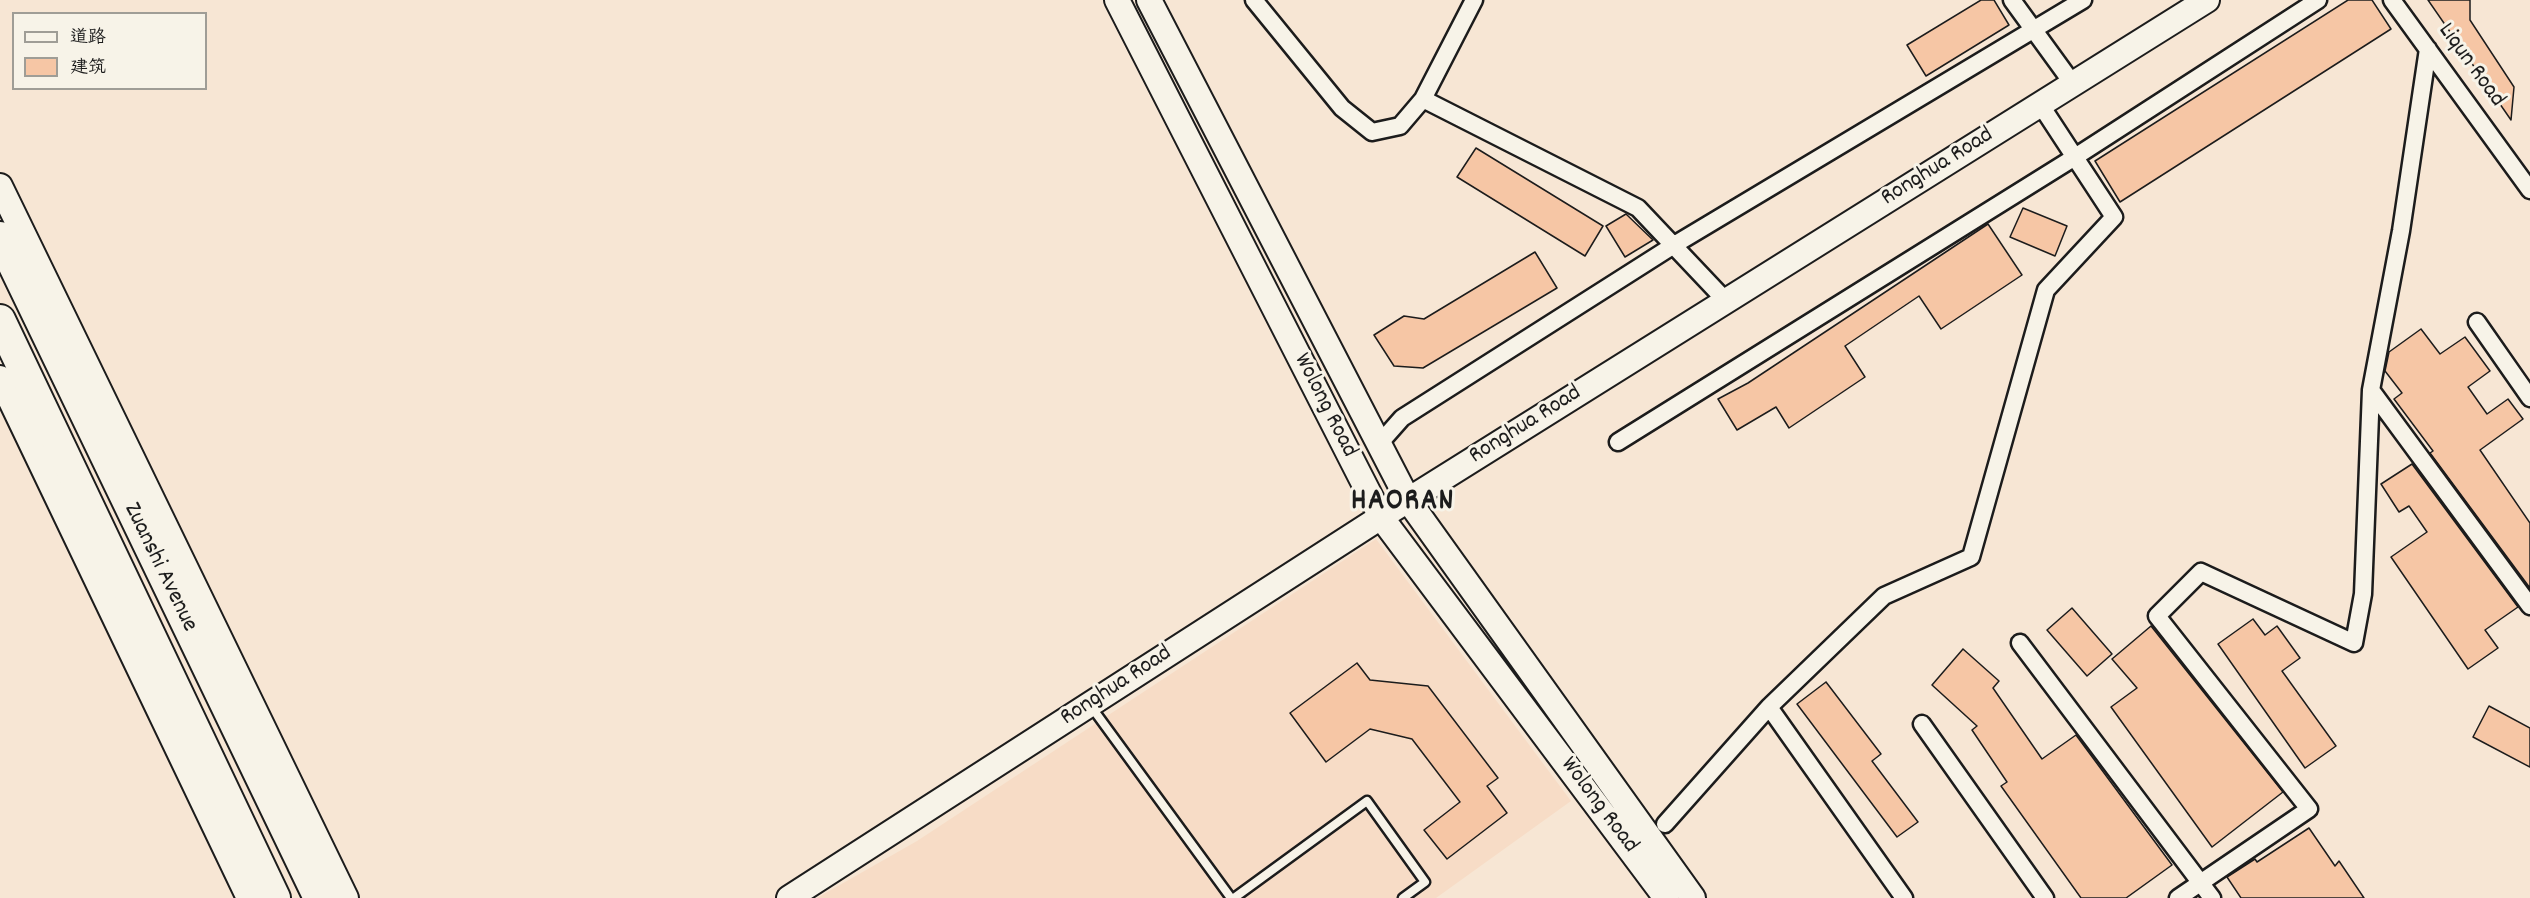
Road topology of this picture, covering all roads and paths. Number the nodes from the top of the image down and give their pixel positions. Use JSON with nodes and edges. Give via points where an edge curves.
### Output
{"nodes":[{"id":1,"x":1117,"y":0,"type":"edge"},
{"id":2,"x":1149,"y":0,"type":"edge"},
{"id":3,"x":1254,"y":0,"type":"edge"},
{"id":4,"x":1474,"y":0,"type":"edge"},
{"id":5,"x":2012,"y":0,"type":"edge"},
{"id":6,"x":2083,"y":0,"type":"edge"},
{"id":7,"x":2207,"y":0,"type":"edge"},
{"id":8,"x":2318,"y":0,"type":"edge"},
{"id":9,"x":2392,"y":0,"type":"edge"},
{"id":10,"x":2034,"y":31,"type":"junction"},
{"id":11,"x":2428,"y":49,"type":"junction"},
{"id":12,"x":2073,"y":84,"type":"junction"},
{"id":13,"x":1423,"y":99,"type":"junction"},
{"id":14,"x":2040,"y":104,"type":"junction"},
{"id":15,"x":2075,"y":157,"type":"junction"},
{"id":16,"x":0,"y":186,"type":"edge"},
{"id":17,"x":2530,"y":190,"type":"edge"},
{"id":18,"x":1674,"y":246,"type":"junction"},
{"id":19,"x":13,"y":248,"type":"edge"},
{"id":20,"x":1726,"y":301,"type":"junction"},
{"id":21,"x":2477,"y":322,"type":"dead end"},
{"id":22,"x":1,"y":324,"type":"edge"},
{"id":23,"x":0,"y":378,"type":"edge"},
{"id":24,"x":2371,"y":390,"type":"junction"},
{"id":25,"x":2530,"y":398,"type":"edge"},
{"id":26,"x":1618,"y":442,"type":"dead end"},
{"id":27,"x":1379,"y":444,"type":"junction"},
{"id":28,"x":1408,"y":500,"type":"junction"},
{"id":29,"x":1381,"y":517,"type":"junction"},
{"id":30,"x":2530,"y":606,"type":"edge"},
{"id":31,"x":134,"y":628,"type":"junction"},
{"id":32,"x":2020,"y":643,"type":"dead end"},
{"id":33,"x":1089,"y":705,"type":"junction"},
{"id":34,"x":1769,"y":707,"type":"junction"},
{"id":35,"x":1922,"y":724,"type":"dead end"},
{"id":36,"x":224,"y":792,"type":"junction"},
{"id":37,"x":1665,"y":824,"type":"dead end"},
{"id":38,"x":2201,"y":882,"type":"junction"},
{"id":39,"x":249,"y":898,"type":"edge"},
{"id":40,"x":275,"y":898,"type":"edge"},
{"id":41,"x":319,"y":898,"type":"edge"},
{"id":42,"x":346,"y":898,"type":"edge"},
{"id":43,"x":789,"y":898,"type":"edge"},
{"id":44,"x":1232,"y":898,"type":"edge"},
{"id":45,"x":1403,"y":898,"type":"edge"},
{"id":46,"x":1666,"y":898,"type":"edge"},
{"id":47,"x":1693,"y":898,"type":"edge"},
{"id":48,"x":1905,"y":898,"type":"edge"},
{"id":49,"x":2045,"y":898,"type":"edge"},
{"id":50,"x":2178,"y":898,"type":"edge"},
{"id":51,"x":2212,"y":898,"type":"edge"}],
"edges":[{"from":1,"to":29,"type":"main road","name":"Wolong Road"},
{"from":2,"to":27,"type":"main road","name":"Wolong Road"},
{"from":3,"to":13,"type":"street","via":[[1342,108],[1372,132],[1400,126]]},
{"from":4,"to":13,"type":"street"},
{"from":5,"to":10,"type":"street"},
{"from":6,"to":10,"type":"street"},
{"from":7,"to":12,"type":"main road","name":"Ronghua Road"},
{"from":8,"to":15,"type":"street"},
{"from":9,"to":11,"type":"street","name":"Liqun Road"},
{"from":10,"to":12,"type":"street"},
{"from":10,"to":18,"type":"street"},
{"from":11,"to":17,"type":"street","name":"Liqun Road"},
{"from":11,"to":24,"type":"street","via":[[2401,231]]},
{"from":12,"to":14,"type":"main road","name":"Ronghua Road"},
{"from":13,"to":18,"type":"street","via":[[1638,208]]},
{"from":14,"to":15,"type":"street"},
{"from":14,"to":20,"type":"main road","name":"Ronghua Road"},
{"from":15,"to":26,"type":"street"},
{"from":15,"to":34,"type":"street","via":[[2114,218],[2046,290],[1971,557],[1884,596]]},
{"from":16,"to":19,"type":"main road"},
{"from":18,"to":20,"type":"street"},
{"from":18,"to":27,"type":"street","via":[[1401,418]]},
{"from":19,"to":41,"type":"highway","name":"Zuanshi Avenue"},
{"from":19,"to":42,"type":"main road"},
{"from":20,"to":28,"type":"main road","name":"Ronghua Road"},
{"from":21,"to":25,"type":"street"},
{"from":22,"to":31,"type":"highway","name":"Zuanshi Avenue"},
{"from":23,"to":31,"type":"main road"},
{"from":24,"to":30,"type":"street"},
{"from":24,"to":38,"type":"street","via":[[2363,594],[2354,643],[2201,572],[2157,616],[2309,808]]},
{"from":27,"to":28,"type":"main road","name":"Wolong Road"},
{"from":28,"to":29,"type":"main road","name":"Ronghua Road"},
{"from":28,"to":47,"type":"main road","name":"Wolong Road"},
{"from":29,"to":33,"type":"main road","name":"Ronghua Road"},
{"from":29,"to":46,"type":"main road","name":"Wolong Road"},
{"from":31,"to":36,"type":"highway","name":"Zuanshi Avenue"},
{"from":31,"to":39,"type":"main road"},
{"from":32,"to":38,"type":"street"},
{"from":33,"to":43,"type":"main road","name":"Ronghua Road"},
{"from":33,"to":44,"type":"lane"},
{"from":34,"to":37,"type":"street"},
{"from":34,"to":48,"type":"street"},
{"from":35,"to":49,"type":"street"},
{"from":36,"to":39,"type":"main road","via":[[250,879]]},
{"from":36,"to":40,"type":"highway","name":"Zuanshi Avenue"},
{"from":38,"to":50,"type":"street"},
{"from":38,"to":51,"type":"street"},
{"from":44,"to":45,"type":"lane","via":[[1367,801],[1425,882]]}]}
